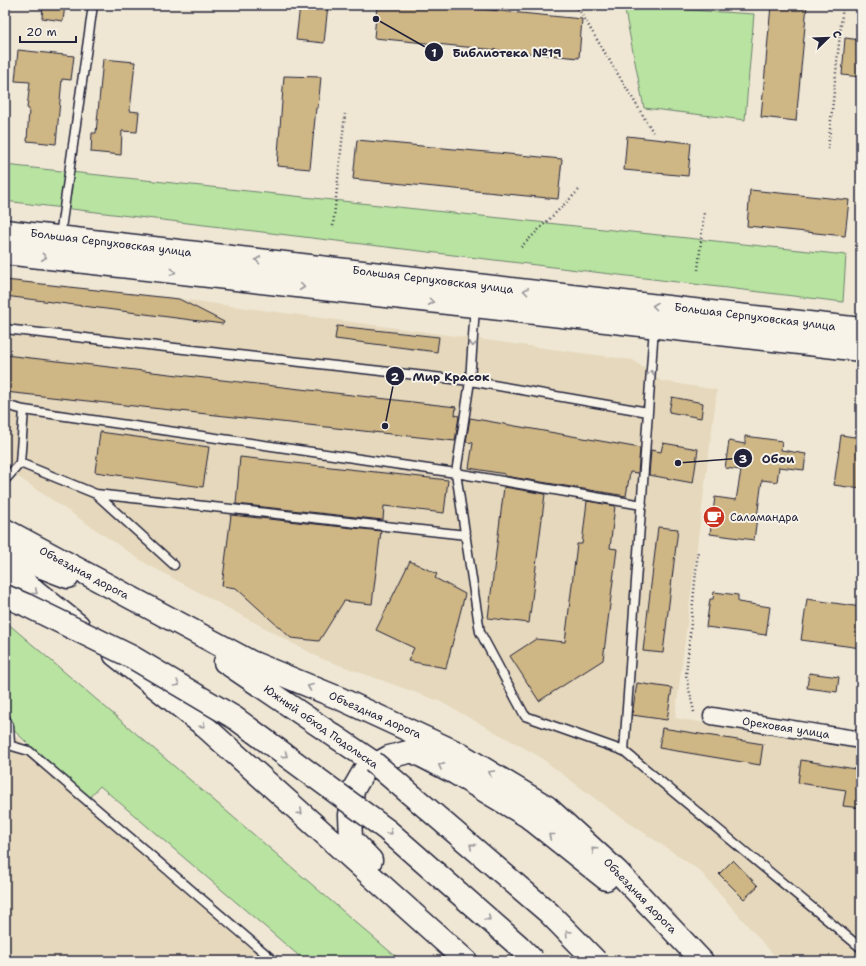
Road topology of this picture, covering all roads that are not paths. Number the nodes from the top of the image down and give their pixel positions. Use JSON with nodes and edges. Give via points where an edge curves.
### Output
{"nodes":[{"id":1,"x":93,"y":5,"type":"edge"},
{"id":2,"x":5,"y":231,"type":"edge"},
{"id":3,"x":60,"y":237,"type":"junction"},
{"id":4,"x":5,"y":253,"type":"edge"},
{"id":5,"x":476,"y":307,"type":"junction"},
{"id":6,"x":654,"y":327,"type":"junction"},
{"id":7,"x":5,"y":329,"type":"edge"},
{"id":8,"x":861,"y":329,"type":"edge"},
{"id":9,"x":861,"y":350,"type":"edge"},
{"id":10,"x":470,"y":381,"type":"junction"},
{"id":11,"x":5,"y":405,"type":"edge"},
{"id":12,"x":24,"y":410,"type":"junction"},
{"id":13,"x":648,"y":412,"type":"junction"},
{"id":14,"x":20,"y":464,"type":"junction"},
{"id":15,"x":456,"y":473,"type":"junction"},
{"id":16,"x":5,"y":480,"type":"edge"},
{"id":17,"x":96,"y":494,"type":"junction"},
{"id":18,"x":642,"y":505,"type":"junction"},
{"id":19,"x":5,"y":530,"type":"edge"},
{"id":20,"x":466,"y":535,"type":"junction"},
{"id":21,"x":5,"y":553,"type":"edge"},
{"id":22,"x":174,"y":565,"type":"dead end"},
{"id":23,"x":5,"y":567,"type":"edge"},
{"id":24,"x":5,"y":596,"type":"edge"},
{"id":25,"x":712,"y":716,"type":"road end"},
{"id":26,"x":5,"y":718,"type":"edge"},
{"id":27,"x":861,"y":740,"type":"edge"},
{"id":28,"x":8,"y":744,"type":"edge"},
{"id":29,"x":624,"y":751,"type":"junction"},
{"id":30,"x":681,"y":938,"type":"junction"},
{"id":31,"x":450,"y":947,"type":"junction"},
{"id":32,"x":861,"y":948,"type":"edge"},
{"id":33,"x":274,"y":961,"type":"edge"},
{"id":34,"x":466,"y":961,"type":"edge"},
{"id":35,"x":534,"y":961,"type":"edge"},
{"id":36,"x":596,"y":961,"type":"edge"},
{"id":37,"x":702,"y":961,"type":"edge"}],
"edges":[{"from":1,"to":3,"type":"lane"},
{"from":2,"to":3,"type":"main road","name":"Большая Серпуховская улица"},
{"from":8,"to":3,"type":"main road","name":"Большая Серпуховская улица","one_way":true},
{"from":4,"to":5,"type":"main road","name":"Большая Серпуховская улица","one_way":true},
{"from":5,"to":6,"type":"main road","name":"Большая Серпуховская улица"},
{"from":5,"to":10,"type":"lane","one_way":true},
{"from":6,"to":9,"type":"main road","name":"Большая Серпуховская улица"},
{"from":13,"to":6,"type":"lane","one_way":true},
{"from":7,"to":10,"type":"lane"},
{"from":10,"to":13,"type":"lane"},
{"from":10,"to":15,"type":"lane"},
{"from":11,"to":12,"type":"lane"},
{"from":12,"to":14,"type":"lane"},
{"from":12,"to":15,"type":"lane"},
{"from":13,"to":18,"type":"lane"},
{"from":14,"to":16,"type":"lane"},
{"from":14,"to":17,"type":"lane"},
{"from":15,"to":18,"type":"lane"},
{"from":15,"to":20,"type":"lane"},
{"from":17,"to":20,"type":"lane"},
{"from":17,"to":22,"type":"lane"},
{"from":18,"to":29,"type":"lane"},
{"from":30,"to":19,"type":"main road","name":"Объездная дорога","one_way":true,"via":[[616,871],[547,807],[458,753],[341,699],[251,662]]},
{"from":20,"to":29,"type":"lane","via":[[480,632],[525,716]]},
{"from":36,"to":21,"type":"main road","name":"Южный обход Подольска","one_way":true,"bridge":true,"via":[[549,913],[373,762],[224,661],[75,580]]},
{"from":23,"to":31,"type":"main road","one_way":true,"via":[[202,724]]},
{"from":24,"to":35,"type":"main road","one_way":true,"bridge":true,"via":[[132,658],[235,718],[387,830]]},
{"from":25,"to":27,"type":"street","name":"Ореховая улица"},
{"from":26,"to":28,"type":"lane","via":[[9,726]]},
{"from":28,"to":33,"type":"lane","via":[[29,751]]},
{"from":29,"to":32,"type":"lane"},
{"from":30,"to":31,"type":"main road","one_way":true,"via":[[527,816],[455,773],[412,751],[389,757],[364,771],[353,790],[350,815],[352,839]]},
{"from":30,"to":37,"type":"main road","name":"Объездная дорога"},
{"from":31,"to":34,"type":"main road"}]}
